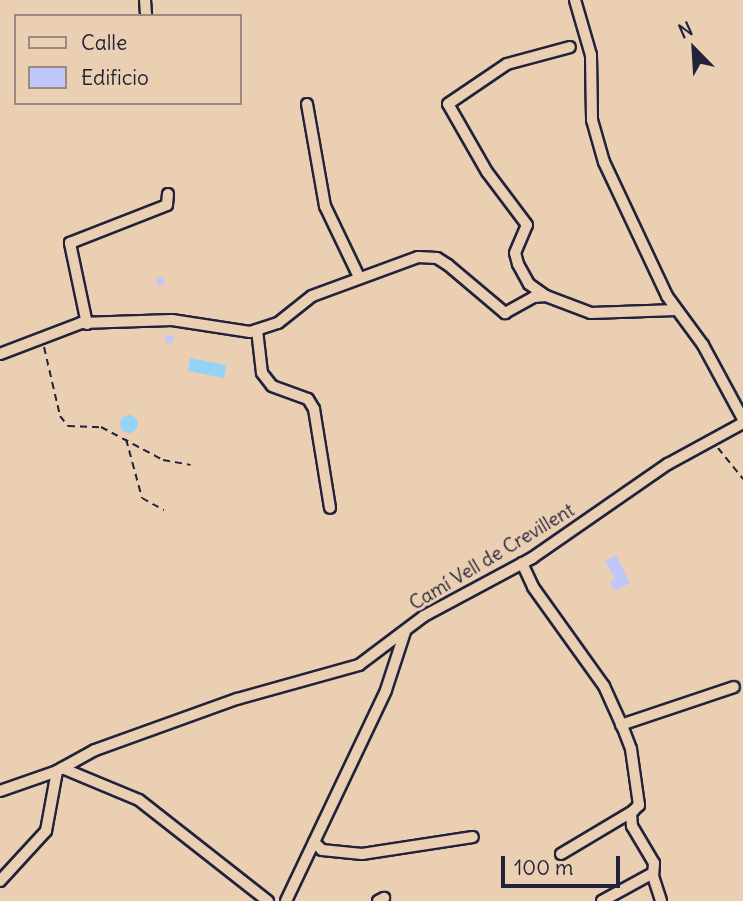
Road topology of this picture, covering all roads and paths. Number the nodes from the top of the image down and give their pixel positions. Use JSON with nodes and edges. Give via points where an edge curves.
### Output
{"nodes":[{"id":1,"x":575,"y":0,"type":"edge"},
{"id":2,"x":570,"y":47,"type":"dead end"},
{"id":3,"x":307,"y":104,"type":"dead end"},
{"id":4,"x":168,"y":194,"type":"dead end"},
{"id":5,"x":359,"y":277,"type":"junction"},
{"id":6,"x":547,"y":296,"type":"junction"},
{"id":7,"x":676,"y":310,"type":"junction"},
{"id":8,"x":87,"y":324,"type":"junction"},
{"id":9,"x":257,"y":330,"type":"junction"},
{"id":10,"x":42,"y":339,"type":"junction"},
{"id":11,"x":0,"y":354,"type":"edge"},
{"id":12,"x":743,"y":421,"type":"edge"},
{"id":13,"x":125,"y":438,"type":"junction"},
{"id":14,"x":711,"y":439,"type":"junction"},
{"id":15,"x":191,"y":465,"type":"dead end"},
{"id":16,"x":743,"y":479,"type":"edge"},
{"id":17,"x":330,"y":508,"type":"dead end"},
{"id":18,"x":164,"y":510,"type":"dead end"},
{"id":19,"x":522,"y":563,"type":"junction"},
{"id":20,"x":405,"y":632,"type":"junction"},
{"id":21,"x":734,"y":687,"type":"dead end"},
{"id":22,"x":621,"y":725,"type":"junction"},
{"id":23,"x":59,"y":770,"type":"junction"},
{"id":24,"x":0,"y":791,"type":"edge"},
{"id":25,"x":633,"y":811,"type":"junction"},
{"id":26,"x":473,"y":837,"type":"dead end"},
{"id":27,"x":314,"y":842,"type":"junction"},
{"id":28,"x":561,"y":854,"type":"dead end"},
{"id":29,"x":653,"y":873,"type":"junction"},
{"id":30,"x":0,"y":881,"type":"edge"},
{"id":31,"x":268,"y":901,"type":"edge"},
{"id":32,"x":286,"y":901,"type":"edge"},
{"id":33,"x":602,"y":901,"type":"edge"},
{"id":34,"x":661,"y":901,"type":"edge"}],
"edges":[{"from":1,"to":7,"type":"street","via":[[591,55],[592,120],[604,162]]},
{"from":2,"to":6,"type":"street","via":[[507,64],[448,104],[487,172],[527,225],[516,253],[518,264],[529,285]]},
{"from":3,"to":5,"type":"street","via":[[325,206]]},
{"from":4,"to":8,"type":"street","via":[[167,205],[70,243]]},
{"from":5,"to":6,"type":"street","via":[[400,261],[437,258],[505,313],[534,297]]},
{"from":5,"to":9,"type":"street","via":[[312,296],[278,323]]},
{"from":6,"to":7,"type":"street","via":[[591,313]]},
{"from":7,"to":12,"type":"street","via":[[703,345]]},
{"from":8,"to":9,"type":"street","via":[[172,320]]},
{"from":8,"to":10,"type":"street","via":[[57,330]]},
{"from":9,"to":17,"type":"street","via":[[262,373],[272,386],[308,399],[314,409]]},
{"from":10,"to":11,"type":"street"},
{"from":10,"to":13,"type":"path","via":[[58,409],[68,426],[102,427]]},
{"from":12,"to":14,"type":"street","name":"Camí Vell de Crevillent"},
{"from":13,"to":15,"type":"path","via":[[163,460]]},
{"from":13,"to":18,"type":"path","via":[[142,498]]},
{"from":14,"to":16,"type":"path"},
{"from":14,"to":19,"type":"street","name":"Camí Vell de Crevillent"},
{"from":19,"to":20,"type":"street","name":"Camí Vell de Crevillent","via":[[442,605]]},
{"from":19,"to":22,"type":"street","via":[[533,587],[604,686]]},
{"from":20,"to":23,"type":"street","name":"Camí Vell de Crevillent","via":[[359,665],[237,699],[95,750]]},
{"from":20,"to":27,"type":"street","via":[[386,690]]},
{"from":21,"to":22,"type":"street"},
{"from":22,"to":25,"type":"street","via":[[631,749],[639,805]]},
{"from":23,"to":24,"type":"street","name":"Camí Vell de Crevillent"},
{"from":23,"to":30,"type":"street","via":[[46,831]]},
{"from":23,"to":31,"type":"street","via":[[139,800]]},
{"from":25,"to":28,"type":"street"},
{"from":25,"to":29,"type":"street","via":[[632,826],[654,863]]},
{"from":26,"to":27,"type":"street","via":[[362,854],[322,850]]},
{"from":27,"to":32,"type":"street"},
{"from":29,"to":33,"type":"street"},
{"from":29,"to":34,"type":"street"}]}
